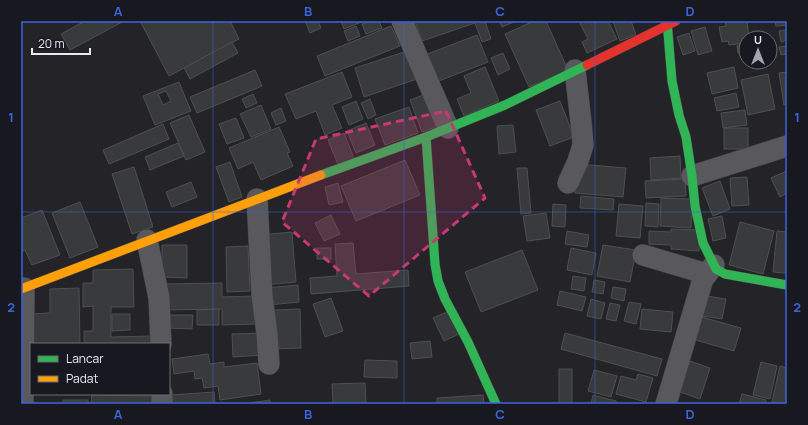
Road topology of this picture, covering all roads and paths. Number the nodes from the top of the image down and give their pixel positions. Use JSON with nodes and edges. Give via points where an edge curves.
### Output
{"nodes":[{"id":1,"x":402,"y":21,"type":"edge"},
{"id":2,"x":670,"y":22,"type":"edge"},
{"id":3,"x":575,"y":70,"type":"junction"},
{"id":4,"x":448,"y":128,"type":"junction"},
{"id":5,"x":426,"y":137,"type":"junction"},
{"id":6,"x":787,"y":146,"type":"edge"},
{"id":7,"x":692,"y":176,"type":"junction"},
{"id":8,"x":568,"y":183,"type":"dead end"},
{"id":9,"x":257,"y":199,"type":"junction"},
{"id":10,"x":147,"y":240,"type":"junction"},
{"id":11,"x":643,"y":254,"type":"dead end"},
{"id":12,"x":710,"y":270,"type":"junction"},
{"id":13,"x":787,"y":285,"type":"edge"},
{"id":14,"x":23,"y":288,"type":"edge"},
{"id":15,"x":161,"y":343,"type":"edge"},
{"id":16,"x":269,"y":364,"type":"dead end"},
{"id":17,"x":23,"y":404,"type":"edge"},
{"id":18,"x":496,"y":404,"type":"edge"},
{"id":19,"x":666,"y":404,"type":"edge"}],
"edges":[{"from":1,"to":4,"type":"street"},
{"from":2,"to":3,"type":"street"},
{"from":2,"to":7,"type":"street","via":[[672,81],[686,137]]},
{"from":3,"to":4,"type":"street","via":[[505,105]]},
{"from":3,"to":8,"type":"street","via":[[582,145]]},
{"from":4,"to":5,"type":"street"},
{"from":5,"to":9,"type":"street"},
{"from":5,"to":18,"type":"street","via":[[438,281]]},
{"from":6,"to":7,"type":"street"},
{"from":7,"to":12,"type":"street","via":[[703,243],[713,261]]},
{"from":9,"to":10,"type":"street"},
{"from":9,"to":16,"type":"street"},
{"from":10,"to":14,"type":"street"},
{"from":10,"to":15,"type":"street","via":[[159,298]]},
{"from":11,"to":12,"type":"street"},
{"from":12,"to":13,"type":"street","via":[[716,269],[725,274]]},
{"from":12,"to":19,"type":"street","via":[[703,278]]},
{"from":14,"to":17,"type":"street"}]}
